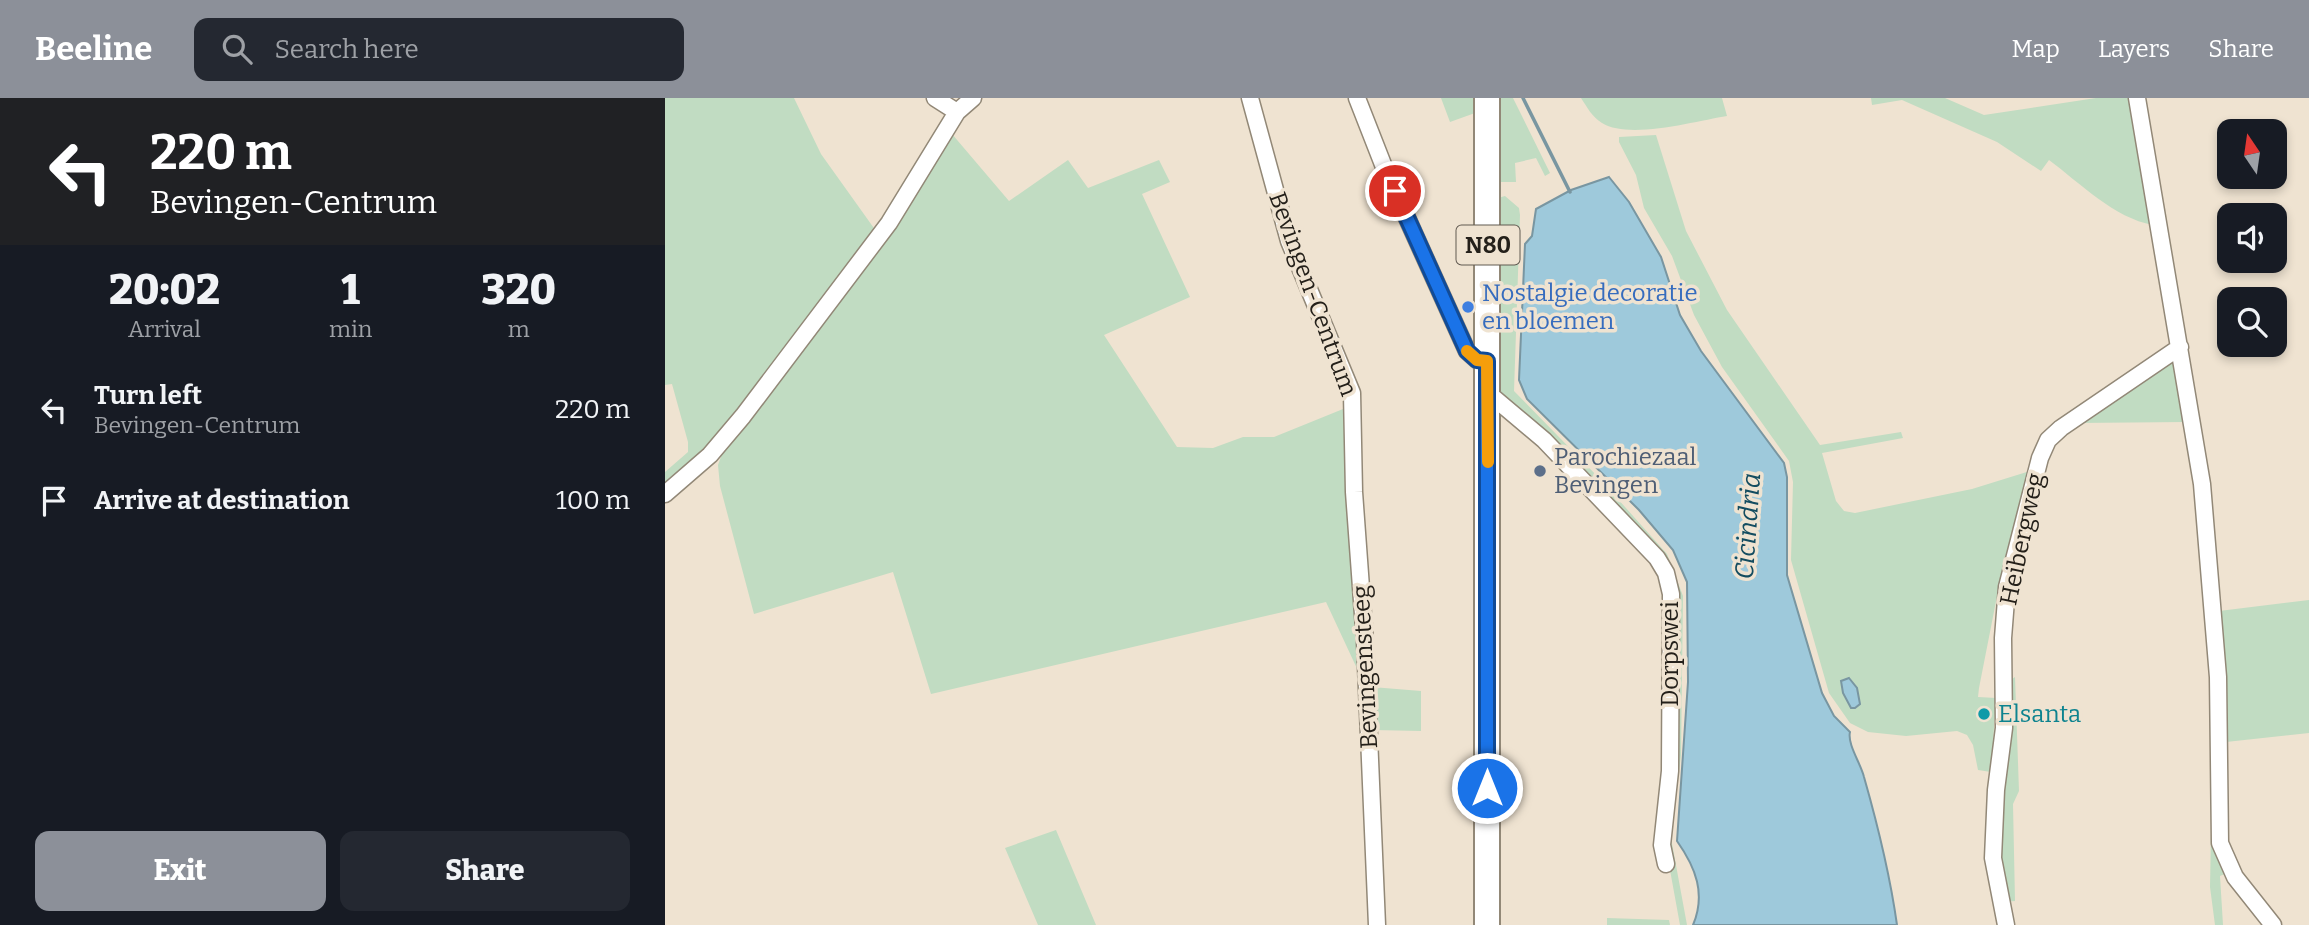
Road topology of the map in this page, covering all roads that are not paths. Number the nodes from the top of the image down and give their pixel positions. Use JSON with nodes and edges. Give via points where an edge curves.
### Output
{"nodes":[{"id":1,"x":935,"y":98,"type":"edge"},
{"id":2,"x":973,"y":98,"type":"edge"},
{"id":3,"x":1250,"y":98,"type":"edge"},
{"id":4,"x":1357,"y":98,"type":"edge"},
{"id":5,"x":1487,"y":98,"type":"edge"},
{"id":6,"x":2137,"y":98,"type":"edge"},
{"id":7,"x":957,"y":112,"type":"junction"},
{"id":8,"x":2181,"y":347,"type":"junction"},
{"id":9,"x":1487,"y":361,"type":"junction"},
{"id":10,"x":1487,"y":392,"type":"junction"},
{"id":11,"x":1353,"y":408,"type":"joint"},
{"id":12,"x":665,"y":494,"type":"edge"},
{"id":13,"x":1666,"y":864,"type":"dead end"},
{"id":14,"x":1377,"y":925,"type":"edge"},
{"id":15,"x":1487,"y":925,"type":"edge"},
{"id":16,"x":2006,"y":925,"type":"edge"},
{"id":17,"x":2273,"y":925,"type":"edge"}],
"edges":[{"from":1,"to":7,"type":"street"},
{"from":2,"to":7,"type":"street"},
{"from":3,"to":11,"type":"street","name":"Bevingen-Centrum","via":[[1289,240],[1350,384]]},
{"from":4,"to":9,"type":"street","via":[[1467,351],[1477,360]]},
{"from":5,"to":9,"type":"main road","number":"N80"},
{"from":6,"to":8,"type":"street"},
{"from":7,"to":12,"type":"street","via":[[889,223],[743,416],[711,455]]},
{"from":8,"to":16,"type":"street","name":"Heibergweg","via":[[2061,428],[2040,457],[2007,587],[2004,728],[1993,835]]},
{"from":8,"to":17,"type":"street","via":[[2202,484],[2212,599],[2220,844],[2235,877]]},
{"from":9,"to":10,"type":"main road","number":"N80"},
{"from":10,"to":13,"type":"street","name":"Dorpswei","via":[[1544,440],[1657,558],[1666,573],[1672,638],[1670,771],[1662,845]]},
{"from":10,"to":15,"type":"main road","number":"N80"},
{"from":11,"to":14,"type":"street","name":"Bevingensteeg"}]}
